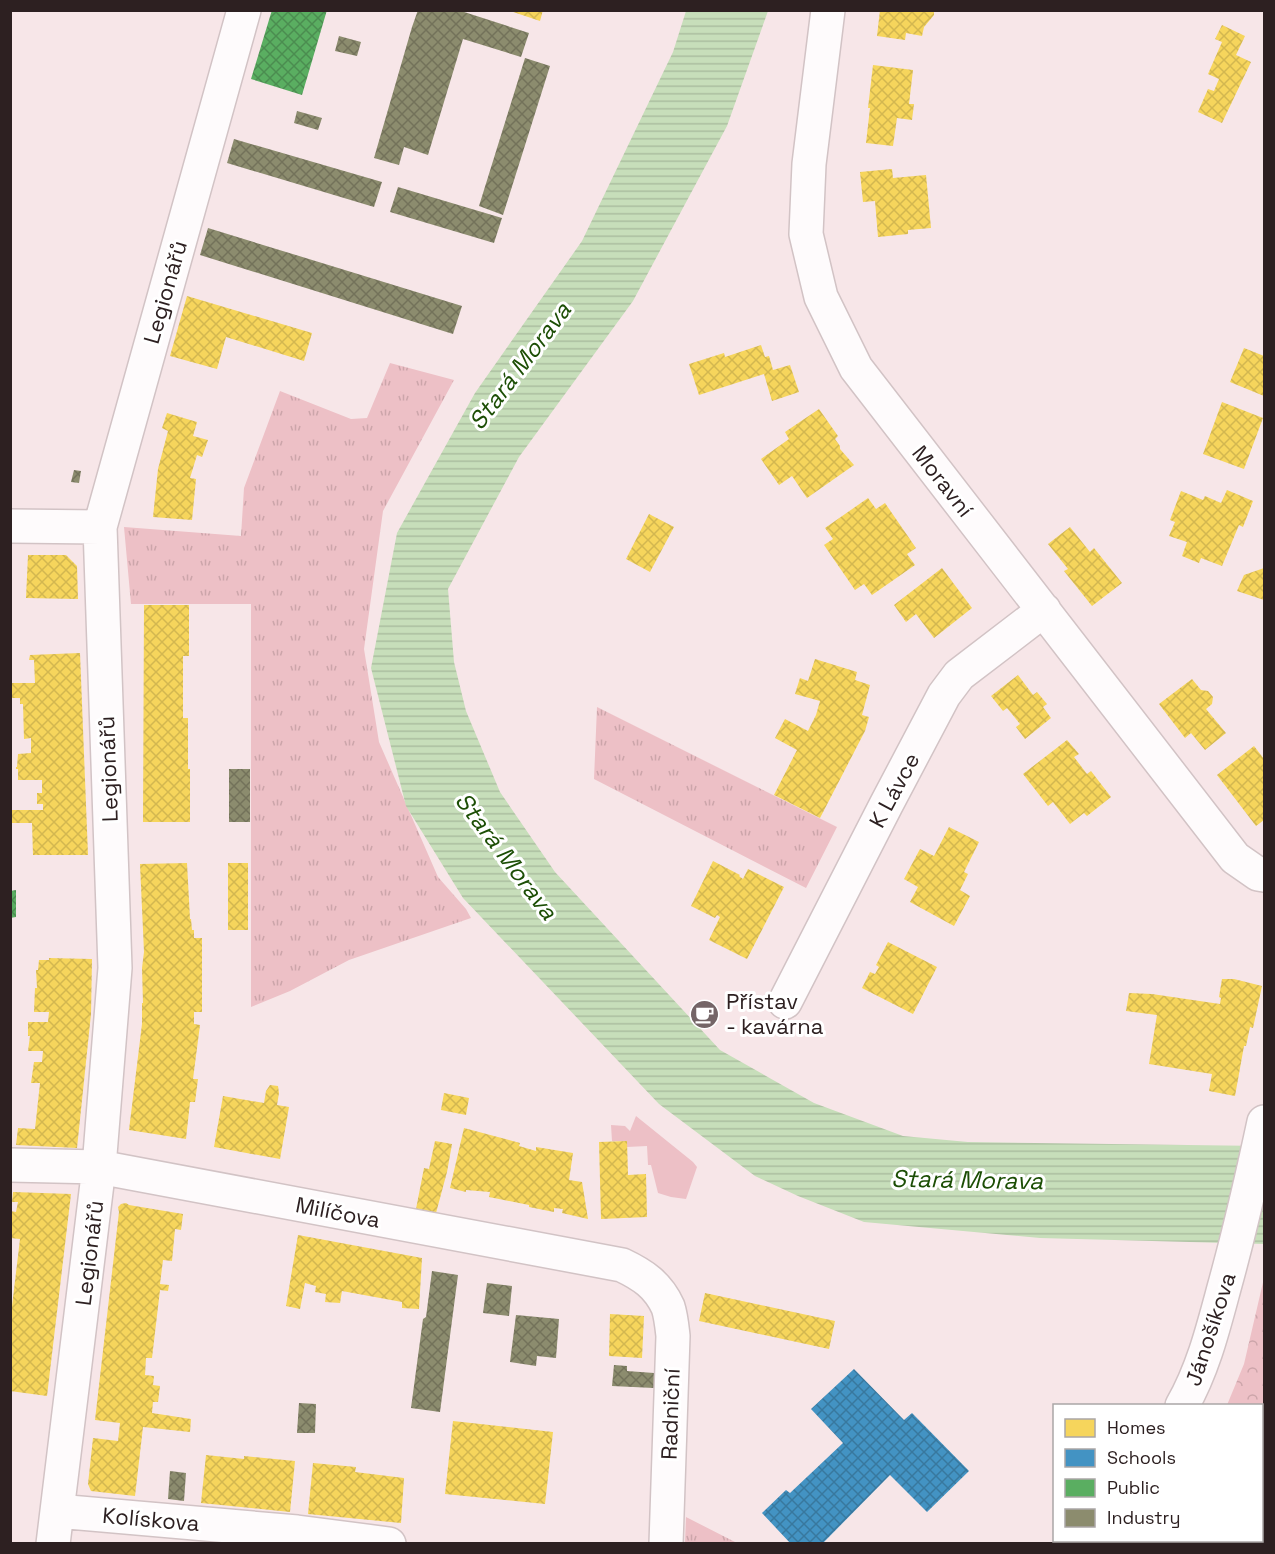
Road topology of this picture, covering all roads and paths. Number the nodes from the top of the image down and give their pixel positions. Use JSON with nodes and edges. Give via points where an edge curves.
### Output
{"nodes":[{"id":1,"x":244,"y":10,"type":"edge"},
{"id":2,"x":828,"y":10,"type":"edge"},
{"id":3,"x":10,"y":526,"type":"edge"},
{"id":4,"x":99,"y":527,"type":"junction"},
{"id":5,"x":1044,"y":610,"type":"junction"},
{"id":6,"x":1264,"y":875,"type":"edge"},
{"id":7,"x":785,"y":1002,"type":"dead end"},
{"id":8,"x":1263,"y":1130,"type":"edge"},
{"id":9,"x":10,"y":1165,"type":"edge"},
{"id":10,"x":99,"y":1167,"type":"junction"},
{"id":11,"x":657,"y":1289,"type":"joint"},
{"id":12,"x":1183,"y":1404,"type":"edge"},
{"id":13,"x":57,"y":1511,"type":"junction"},
{"id":14,"x":53,"y":1544,"type":"edge"},
{"id":15,"x":389,"y":1544,"type":"edge"},
{"id":16,"x":666,"y":1544,"type":"edge"}],
"edges":[{"from":1,"to":4,"type":"street","name":"Legionářů"},
{"from":2,"to":5,"type":"street","name":"Moravní","via":[[809,164],[806,234],[821,297],[856,368]]},
{"from":3,"to":4,"type":"street"},
{"from":4,"to":10,"type":"street","name":"Legionářů","via":[[115,968]]},
{"from":5,"to":6,"type":"street","name":"Moravní","via":[[1235,858]]},
{"from":5,"to":7,"type":"street","name":"K Lávce","via":[[959,675],[944,695]]},
{"from":8,"to":12,"type":"street","name":"Jánošíkova","via":[[1208,1349]]},
{"from":9,"to":10,"type":"street","name":"Milíčova"},
{"from":10,"to":11,"type":"street","name":"Milíčova","via":[[622,1265],[643,1275]]},
{"from":10,"to":13,"type":"street","name":"Legionářů"},
{"from":11,"to":16,"type":"street","name":"Radniční","via":[[668,1308],[674,1336]]},
{"from":13,"to":14,"type":"street","name":"Legionářů"},
{"from":13,"to":15,"type":"street","name":"Kolískova"}]}
